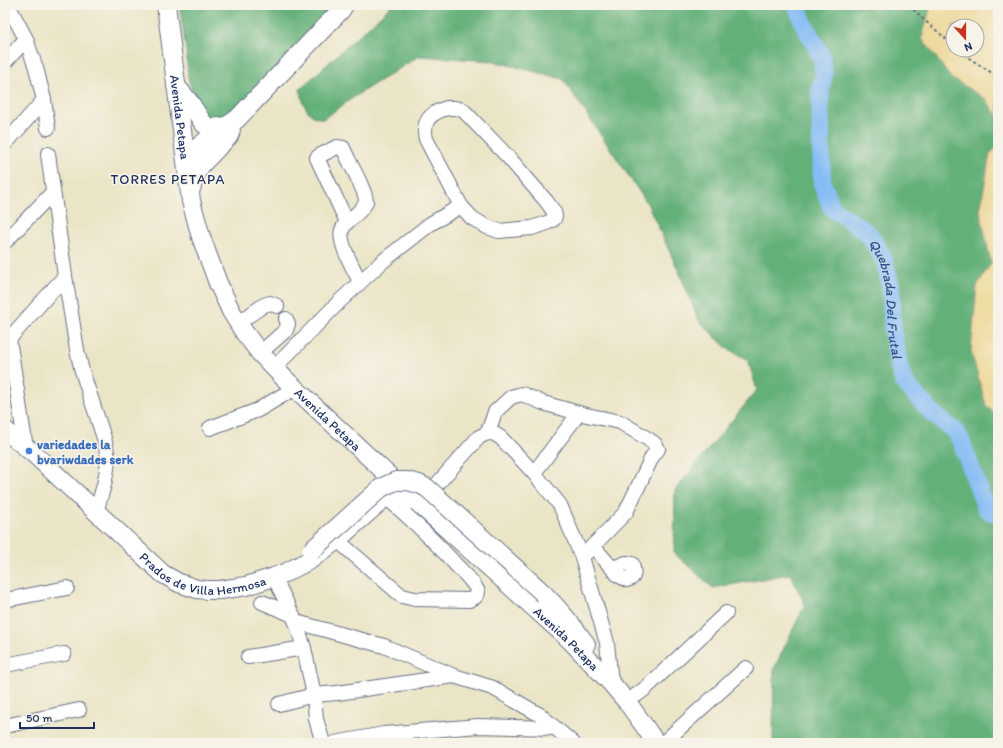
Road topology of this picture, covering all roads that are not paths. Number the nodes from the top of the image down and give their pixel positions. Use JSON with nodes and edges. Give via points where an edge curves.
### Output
{"nodes":[{"id":1,"x":8,"y":5,"type":"edge"},
{"id":2,"x":166,"y":5,"type":"edge"},
{"id":3,"x":344,"y":5,"type":"edge"},
{"id":4,"x":26,"y":39,"type":"junction"},
{"id":5,"x":5,"y":62,"type":"edge"},
{"id":6,"x":176,"y":86,"type":"junction"},
{"id":7,"x":44,"y":100,"type":"junction"},
{"id":8,"x":232,"y":123,"type":"junction"},
{"id":9,"x":48,"y":128,"type":"dead end"},
{"id":10,"x":5,"y":144,"type":"edge"},
{"id":11,"x":48,"y":154,"type":"dead end"},
{"id":12,"x":186,"y":157,"type":"junction"},
{"id":13,"x":190,"y":191,"type":"junction"},
{"id":14,"x":53,"y":192,"type":"junction"},
{"id":15,"x":461,"y":206,"type":"junction"},
{"id":16,"x":347,"y":222,"type":"junction"},
{"id":17,"x":5,"y":242,"type":"edge"},
{"id":18,"x":65,"y":276,"type":"junction"},
{"id":19,"x":360,"y":282,"type":"junction"},
{"id":20,"x":277,"y":306,"type":"dead end"},
{"id":21,"x":286,"y":319,"type":"dead end"},
{"id":22,"x":238,"y":323,"type":"junction"},
{"id":23,"x":7,"y":337,"type":"edge"},
{"id":24,"x":260,"y":353,"type":"junction"},
{"id":25,"x":274,"y":368,"type":"junction"},
{"id":26,"x":294,"y":388,"type":"junction"},
{"id":27,"x":579,"y":413,"type":"junction"},
{"id":28,"x":210,"y":428,"type":"dead end"},
{"id":29,"x":5,"y":430,"type":"edge"},
{"id":30,"x":488,"y":432,"type":"junction"},
{"id":31,"x":26,"y":448,"type":"junction"},
{"id":32,"x":534,"y":473,"type":"junction"},
{"id":33,"x":386,"y":497,"type":"junction"},
{"id":34,"x":418,"y":503,"type":"junction"},
{"id":35,"x":96,"y":512,"type":"junction"},
{"id":36,"x":337,"y":540,"type":"junction"},
{"id":37,"x":593,"y":546,"type":"junction"},
{"id":38,"x":582,"y":557,"type":"junction"},
{"id":39,"x":613,"y":568,"type":"dead end"},
{"id":40,"x":280,"y":575,"type":"junction"},
{"id":41,"x":67,"y":588,"type":"dead end"},
{"id":42,"x":5,"y":600,"type":"edge"},
{"id":43,"x":262,"y":602,"type":"dead end"},
{"id":44,"x":726,"y":613,"type":"dead end"},
{"id":45,"x":294,"y":618,"type":"junction"},
{"id":46,"x":304,"y":648,"type":"junction"},
{"id":47,"x":64,"y":654,"type":"dead end"},
{"id":48,"x":248,"y":657,"type":"dead end"},
{"id":49,"x":592,"y":663,"type":"junction"},
{"id":50,"x":5,"y":665,"type":"edge"},
{"id":51,"x":746,"y":668,"type":"dead end"},
{"id":52,"x":454,"y":676,"type":"junction"},
{"id":53,"x":611,"y":682,"type":"junction"},
{"id":54,"x":314,"y":696,"type":"junction"},
{"id":55,"x":627,"y":702,"type":"junction"},
{"id":56,"x":279,"y":704,"type":"dead end"},
{"id":57,"x":79,"y":710,"type":"dead end"},
{"id":58,"x":5,"y":726,"type":"edge"},
{"id":59,"x":555,"y":728,"type":"junction"},
{"id":60,"x":323,"y":743,"type":"edge"},
{"id":61,"x":335,"y":743,"type":"edge"},
{"id":62,"x":573,"y":743,"type":"edge"},
{"id":63,"x":656,"y":743,"type":"edge"},
{"id":64,"x":663,"y":743,"type":"edge"}],
"edges":[{"from":1,"to":4,"type":"street"},
{"from":2,"to":6,"type":"main road","name":"Avenida Petapa"},
{"from":3,"to":8,"type":"main road"},
{"from":4,"to":5,"type":"street"},
{"from":4,"to":7,"type":"street"},
{"from":6,"to":8,"type":"main road","via":[[207,126],[212,128]]},
{"from":6,"to":12,"type":"main road","name":"Avenida Petapa"},
{"from":7,"to":9,"type":"street"},
{"from":7,"to":10,"type":"street"},
{"from":8,"to":12,"type":"main road"},
{"from":8,"to":13,"type":"main road","via":[[228,136],[196,173]]},
{"from":11,"to":14,"type":"street"},
{"from":12,"to":13,"type":"main road","name":"Avenida Petapa"},
{"from":13,"to":22,"type":"main road","name":"Avenida Petapa","via":[[200,237],[218,283]]},
{"from":14,"to":17,"type":"street"},
{"from":14,"to":18,"type":"street"},
{"from":15,"to":15,"type":"street","via":[[472,218],[487,227],[499,230],[538,226],[550,222],[555,216],[547,202],[510,159],[463,110],[446,108],[435,112],[428,119],[425,134]]},
{"from":15,"to":19,"type":"street","via":[[418,233]]},
{"from":16,"to":16,"type":"street","via":[[364,206],[366,200],[343,148],[337,147],[318,158]]},
{"from":16,"to":19,"type":"street","via":[[342,229],[342,240]]},
{"from":18,"to":23,"type":"street"},
{"from":18,"to":35,"type":"street","via":[[77,350],[108,457],[104,485]]},
{"from":19,"to":25,"type":"street"},
{"from":20,"to":22,"type":"street","via":[[270,303],[264,305]]},
{"from":21,"to":24,"type":"street","via":[[286,330]]},
{"from":22,"to":24,"type":"main road","name":"Avenida Petapa"},
{"from":23,"to":31,"type":"street"},
{"from":24,"to":25,"type":"main road","name":"Avenida Petapa"},
{"from":25,"to":26,"type":"main road","name":"Avenida Petapa"},
{"from":26,"to":28,"type":"street","via":[[258,410]]},
{"from":26,"to":34,"type":"main road","name":"Avenida Petapa"},
{"from":27,"to":30,"type":"street","via":[[522,394],[511,397],[495,412]]},
{"from":27,"to":32,"type":"street"},
{"from":27,"to":37,"type":"street","via":[[620,422],[648,439],[658,449],[626,512]]},
{"from":29,"to":31,"type":"main road","name":"Prados de Villa Hermosa"},
{"from":30,"to":32,"type":"street","via":[[501,438]]},
{"from":30,"to":34,"type":"street","via":[[479,437]]},
{"from":31,"to":35,"type":"main road","name":"Prados de Villa Hermosa"},
{"from":32,"to":38,"type":"street","via":[[560,505]]},
{"from":33,"to":34,"type":"main road","via":[[395,491],[406,499]]},
{"from":33,"to":36,"type":"main road","name":"Prados de Villa Hermosa"},
{"from":33,"to":36,"type":"street","via":[[437,544],[473,583],[478,592],[475,597],[463,600],[415,599],[402,596]]},
{"from":34,"to":49,"type":"main road","name":"Avenida Petapa","via":[[570,640]]},
{"from":35,"to":40,"type":"main road","name":"Prados de Villa Hermosa","via":[[162,574],[196,589],[220,590],[246,586]]},
{"from":36,"to":40,"type":"main road","name":"Prados de Villa Hermosa","via":[[310,560]]},
{"from":37,"to":38,"type":"street"},
{"from":37,"to":39,"type":"street"},
{"from":38,"to":53,"type":"street","via":[[607,643]]},
{"from":40,"to":45,"type":"street"},
{"from":40,"to":49,"type":"main road","bridge":true,"via":[[311,551],[381,488],[396,481],[419,484],[427,488],[558,608],[586,644]]},
{"from":41,"to":42,"type":"street"},
{"from":43,"to":45,"type":"street"},
{"from":44,"to":55,"type":"street","via":[[646,688]]},
{"from":45,"to":46,"type":"street"},
{"from":45,"to":52,"type":"street","via":[[384,646]]},
{"from":46,"to":48,"type":"street"},
{"from":46,"to":54,"type":"street"},
{"from":47,"to":50,"type":"street"},
{"from":49,"to":53,"type":"main road","name":"Avenida Petapa"},
{"from":51,"to":64,"type":"street"},
{"from":52,"to":54,"type":"street"},
{"from":52,"to":59,"type":"street","via":[[493,688]]},
{"from":53,"to":55,"type":"main road","name":"Avenida Petapa"},
{"from":54,"to":56,"type":"street"},
{"from":54,"to":60,"type":"street","via":[[316,719]]},
{"from":55,"to":63,"type":"main road","name":"Avenida Petapa"},
{"from":57,"to":58,"type":"street"},
{"from":59,"to":61,"type":"street","via":[[478,726],[384,734]]},
{"from":59,"to":62,"type":"street"}]}
